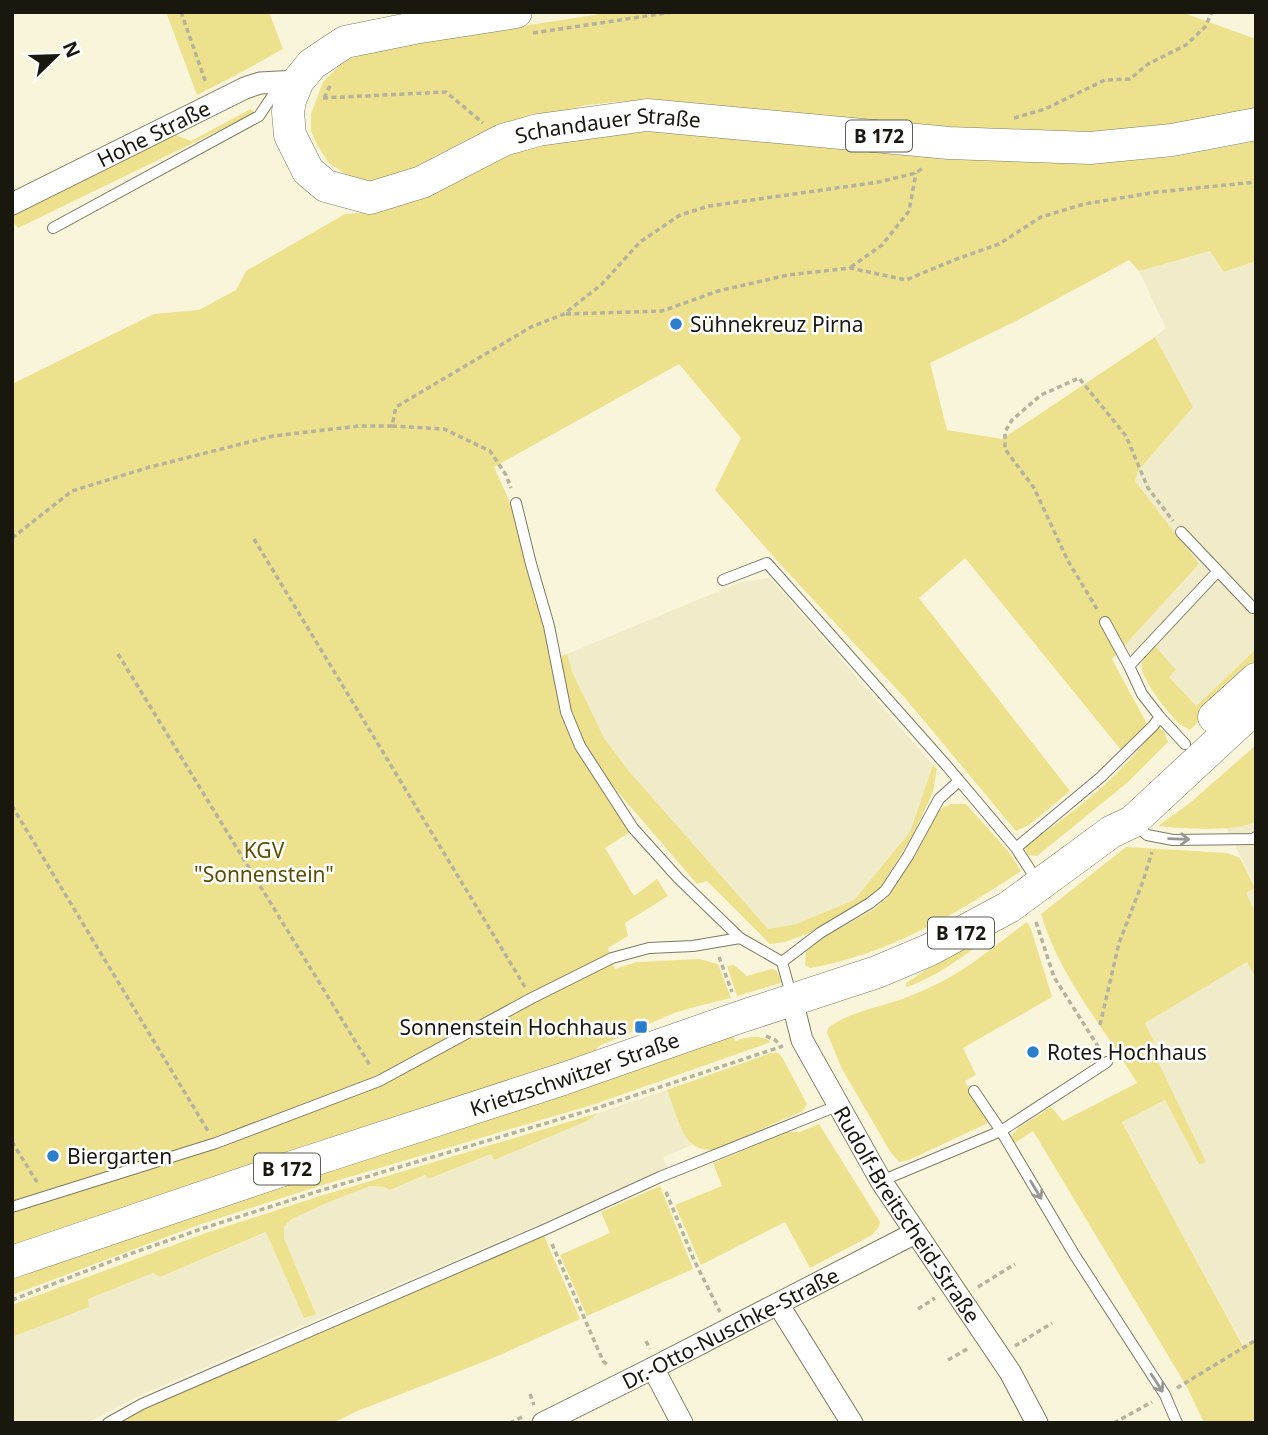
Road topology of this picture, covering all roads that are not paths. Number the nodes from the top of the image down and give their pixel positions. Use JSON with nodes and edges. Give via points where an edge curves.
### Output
{"nodes":[{"id":1,"x":516,"y":12,"type":"edge"},
{"id":2,"x":290,"y":87,"type":"junction"},
{"id":3,"x":1256,"y":124,"type":"edge"},
{"id":4,"x":12,"y":204,"type":"edge"},
{"id":5,"x":53,"y":228,"type":"dead end"},
{"id":6,"x":516,"y":503,"type":"road end"},
{"id":7,"x":1181,"y":531,"type":"road end"},
{"id":8,"x":1217,"y":571,"type":"junction"},
{"id":9,"x":723,"y":580,"type":"dead end"},
{"id":10,"x":1253,"y":608,"type":"dead end"},
{"id":11,"x":1105,"y":622,"type":"road end"},
{"id":12,"x":1129,"y":666,"type":"junction"},
{"id":13,"x":1256,"y":678,"type":"edge"},
{"id":14,"x":1256,"y":707,"type":"edge"},
{"id":15,"x":1160,"y":717,"type":"junction"},
{"id":16,"x":1185,"y":744,"type":"junction"},
{"id":17,"x":959,"y":781,"type":"junction"},
{"id":18,"x":1133,"y":830,"type":"junction"},
{"id":19,"x":1256,"y":837,"type":"edge"},
{"id":20,"x":1016,"y":848,"type":"junction"},
{"id":21,"x":1041,"y":885,"type":"junction"},
{"id":22,"x":740,"y":938,"type":"junction"},
{"id":23,"x":782,"y":962,"type":"junction"},
{"id":24,"x":792,"y":1000,"type":"junction"},
{"id":25,"x":1107,"y":1062,"type":"road end"},
{"id":26,"x":974,"y":1091,"type":"dead end"},
{"id":27,"x":838,"y":1106,"type":"junction"},
{"id":28,"x":1001,"y":1131,"type":"junction"},
{"id":29,"x":881,"y":1181,"type":"junction"},
{"id":30,"x":12,"y":1208,"type":"edge"},
{"id":31,"x":915,"y":1233,"type":"junction"},
{"id":32,"x":12,"y":1262,"type":"edge"},
{"id":33,"x":778,"y":1304,"type":"junction"},
{"id":34,"x":653,"y":1368,"type":"junction"},
{"id":35,"x":108,"y":1423,"type":"edge"},
{"id":36,"x":543,"y":1423,"type":"edge"},
{"id":37,"x":682,"y":1423,"type":"edge"},
{"id":38,"x":852,"y":1423,"type":"edge"},
{"id":39,"x":1037,"y":1423,"type":"edge"},
{"id":40,"x":1177,"y":1423,"type":"edge"}],
"edges":[{"from":1,"to":2,"type":"main road","via":[[345,42],[312,64]]},
{"from":2,"to":3,"type":"main road","name":"Schandauer Straße","number":"B 172","via":[[290,135],[308,171],[326,186],[370,198],[422,182],[503,140],[538,130],[647,115],[949,143],[1090,148],[1172,140]]},
{"from":2,"to":4,"type":"street","name":"Hohe Straße","via":[[261,83],[246,88]]},
{"from":2,"to":5,"type":"lane","via":[[259,116]]},
{"from":6,"to":22,"type":"lane","via":[[566,712],[580,746],[633,828]]},
{"from":7,"to":8,"type":"lane"},
{"from":8,"to":10,"type":"lane"},
{"from":8,"to":12,"type":"lane"},
{"from":9,"to":17,"type":"lane","via":[[767,563]]},
{"from":11,"to":12,"type":"lane"},
{"from":12,"to":15,"type":"lane"},
{"from":13,"to":16,"type":"main road","name":"Krietzschwitzer Straße","number":"B 172"},
{"from":14,"to":18,"type":"main road","name":"Krietzschwitzer Straße","number":"B 172"},
{"from":15,"to":16,"type":"lane"},
{"from":15,"to":20,"type":"lane","via":[[1101,777]]},
{"from":16,"to":18,"type":"main road","name":"Krietzschwitzer Straße","number":"B 172","via":[[1135,792]]},
{"from":17,"to":20,"type":"lane"},
{"from":17,"to":23,"type":"lane","via":[[939,799],[885,891]]},
{"from":18,"to":19,"type":"lane","one_way":true,"via":[[1172,840]]},
{"from":18,"to":21,"type":"main road","name":"Krietzschwitzer Straße","number":"B 172"},
{"from":20,"to":21,"type":"lane"},
{"from":21,"to":24,"type":"main road","name":"Krietzschwitzer Straße","number":"B 172","via":[[929,950]]},
{"from":22,"to":23,"type":"lane"},
{"from":22,"to":30,"type":"lane","via":[[649,948],[612,958],[379,1081],[216,1143]]},
{"from":23,"to":24,"type":"lane"},
{"from":24,"to":27,"type":"street","name":"Rudolf-Breitscheid-Straße","via":[[802,1040]]},
{"from":24,"to":32,"type":"main road","name":"Krietzschwitzer Straße","number":"B 172"},
{"from":25,"to":28,"type":"lane"},
{"from":26,"to":28,"type":"lane"},
{"from":27,"to":29,"type":"street","name":"Rudolf-Breitscheid-Straße"},
{"from":27,"to":35,"type":"lane","via":[[660,1177],[142,1404]]},
{"from":28,"to":29,"type":"lane"},
{"from":28,"to":40,"type":"lane","one_way":true,"via":[[1165,1395]]},
{"from":29,"to":31,"type":"street","name":"Rudolf-Breitscheid-Straße"},
{"from":31,"to":33,"type":"street","name":"Dr.-Otto-Nuschke-Straße"},
{"from":31,"to":39,"type":"street","name":"Rudolf-Breitscheid-Straße","via":[[950,1297],[999,1357]]},
{"from":33,"to":34,"type":"street","name":"Dr.-Otto-Nuschke-Straße"},
{"from":33,"to":38,"type":"street"},
{"from":34,"to":36,"type":"street","name":"Dr.-Otto-Nuschke-Straße"},
{"from":34,"to":37,"type":"street"}]}
